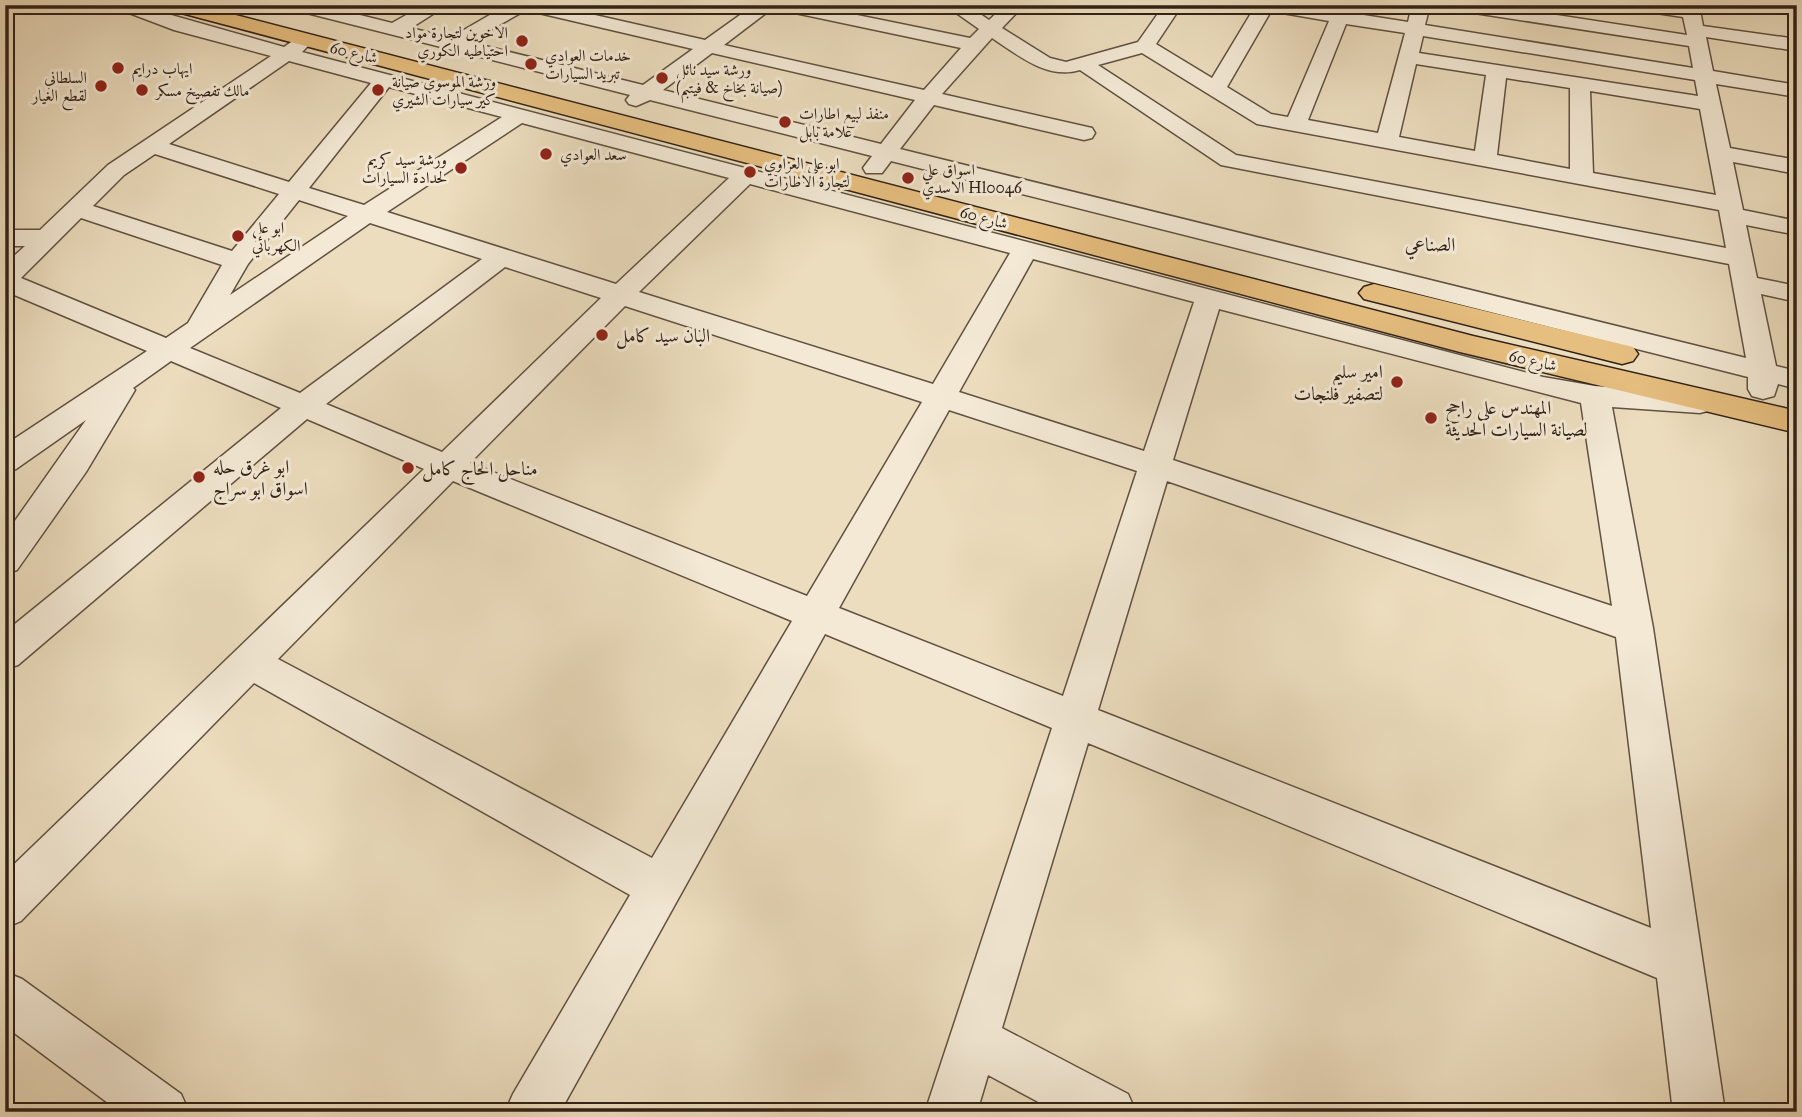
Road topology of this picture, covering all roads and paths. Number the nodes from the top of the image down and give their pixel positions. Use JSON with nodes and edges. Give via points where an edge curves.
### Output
{"nodes":[{"id":1,"x":117,"y":5,"type":"edge"},
{"id":2,"x":173,"y":5,"type":"edge"},
{"id":3,"x":232,"y":5,"type":"edge"},
{"id":4,"x":438,"y":5,"type":"edge"},
{"id":5,"x":520,"y":5,"type":"edge"},
{"id":6,"x":526,"y":5,"type":"edge"},
{"id":7,"x":766,"y":5,"type":"edge"},
{"id":8,"x":781,"y":5,"type":"edge"},
{"id":9,"x":954,"y":5,"type":"edge"},
{"id":10,"x":1015,"y":5,"type":"edge"},
{"id":11,"x":1173,"y":5,"type":"edge"},
{"id":12,"x":1266,"y":5,"type":"edge"},
{"id":13,"x":1421,"y":5,"type":"edge"},
{"id":14,"x":1455,"y":5,"type":"edge"},
{"id":15,"x":1636,"y":5,"type":"edge"},
{"id":16,"x":1772,"y":5,"type":"edge"},
{"id":17,"x":335,"y":9,"type":"edge"},
{"id":18,"x":1797,"y":9,"type":"edge"},
{"id":19,"x":1340,"y":17,"type":"junction"},
{"id":20,"x":1693,"y":22,"type":"edge"},
{"id":21,"x":393,"y":30,"type":"junction"},
{"id":22,"x":991,"y":30,"type":"junction"},
{"id":23,"x":1415,"y":30,"type":"junction"},
{"id":24,"x":298,"y":31,"type":"edge"},
{"id":25,"x":453,"y":44,"type":"junction"},
{"id":26,"x":974,"y":45,"type":"junction"},
{"id":27,"x":1797,"y":45,"type":"edge"},
{"id":28,"x":712,"y":46,"type":"junction"},
{"id":29,"x":1145,"y":46,"type":"junction"},
{"id":30,"x":1410,"y":57,"type":"junction"},
{"id":31,"x":1085,"y":65,"type":"junction"},
{"id":32,"x":1497,"y":71,"type":"junction"},
{"id":33,"x":1703,"y":76,"type":"junction"},
{"id":34,"x":385,"y":79,"type":"junction"},
{"id":35,"x":1580,"y":84,"type":"junction"},
{"id":36,"x":1217,"y":87,"type":"junction"},
{"id":37,"x":648,"y":91,"type":"junction"},
{"id":38,"x":1797,"y":91,"type":"edge"},
{"id":39,"x":928,"y":98,"type":"junction"},
{"id":40,"x":1709,"y":104,"type":"junction"},
{"id":41,"x":622,"y":110,"type":"junction"},
{"id":42,"x":520,"y":115,"type":"junction"},
{"id":43,"x":1295,"y":125,"type":"junction"},
{"id":44,"x":1084,"y":133,"type":"dead end"},
{"id":45,"x":1387,"y":142,"type":"junction"},
{"id":46,"x":150,"y":145,"type":"junction"},
{"id":47,"x":1719,"y":153,"type":"junction"},
{"id":48,"x":1485,"y":160,"type":"junction"},
{"id":49,"x":880,"y":161,"type":"junction"},
{"id":50,"x":1797,"y":167,"type":"edge"},
{"id":51,"x":746,"y":175,"type":"junction"},
{"id":52,"x":1582,"y":178,"type":"junction"},
{"id":53,"x":292,"y":191,"type":"junction"},
{"id":54,"x":78,"y":209,"type":"junction"},
{"id":55,"x":1730,"y":210,"type":"junction"},
{"id":56,"x":366,"y":215,"type":"junction"},
{"id":57,"x":1797,"y":228,"type":"edge"},
{"id":58,"x":5,"y":238,"type":"edge"},
{"id":59,"x":48,"y":238,"type":"junction"},
{"id":60,"x":1025,"y":250,"type":"junction"},
{"id":61,"x":500,"y":258,"type":"junction"},
{"id":62,"x":237,"y":261,"type":"junction"},
{"id":63,"x":1742,"y":270,"type":"junction"},
{"id":64,"x":5,"y":280,"type":"edge"},
{"id":65,"x":1797,"y":294,"type":"edge"},
{"id":66,"x":619,"y":296,"type":"junction"},
{"id":67,"x":1208,"y":299,"type":"junction"},
{"id":68,"x":181,"y":341,"type":"junction"},
{"id":69,"x":1763,"y":380,"type":"junction"},
{"id":70,"x":1797,"y":380,"type":"edge"},
{"id":71,"x":125,"y":381,"type":"junction"},
{"id":72,"x":1595,"y":396,"type":"junction"},
{"id":73,"x":940,"y":397,"type":"junction"},
{"id":74,"x":1797,"y":398,"type":"edge"},
{"id":75,"x":303,"y":405,"type":"junction"},
{"id":76,"x":1732,"y":407,"type":"junction"},
{"id":77,"x":1797,"y":422,"type":"edge"},
{"id":78,"x":9,"y":453,"type":"edge"},
{"id":79,"x":447,"y":466,"type":"junction"},
{"id":80,"x":1157,"y":466,"type":"junction"},
{"id":81,"x":5,"y":561,"type":"edge"},
{"id":82,"x":815,"y":614,"type":"junction"},
{"id":83,"x":1634,"y":628,"type":"junction"},
{"id":84,"x":5,"y":654,"type":"edge"},
{"id":85,"x":250,"y":662,"type":"junction"},
{"id":86,"x":1075,"y":719,"type":"junction"},
{"id":87,"x":660,"y":887,"type":"junction"},
{"id":88,"x":5,"y":905,"type":"edge"},
{"id":89,"x":1679,"y":963,"type":"junction"},
{"id":90,"x":5,"y":996,"type":"edge"},
{"id":91,"x":974,"y":1040,"type":"junction"},
{"id":92,"x":163,"y":1112,"type":"edge"},
{"id":93,"x":531,"y":1112,"type":"edge"},
{"id":94,"x":951,"y":1112,"type":"edge"},
{"id":95,"x":1110,"y":1112,"type":"edge"},
{"id":96,"x":1699,"y":1112,"type":"edge"}],
"edges":[{"from":1,"to":24,"type":"street","via":[[181,26]]},
{"from":2,"to":24,"type":"highway","name":"شارع 60"},
{"from":3,"to":24,"type":"highway","name":"شارع 60"},
{"from":4,"to":21,"type":"street"},
{"from":5,"to":25,"type":"street"},
{"from":6,"to":28,"type":"street"},
{"from":7,"to":28,"type":"street"},
{"from":8,"to":26,"type":"street"},
{"from":9,"to":22,"type":"street"},
{"from":10,"to":22,"type":"street"},
{"from":11,"to":29,"type":"street"},
{"from":12,"to":19,"type":"street"},
{"from":12,"to":36,"type":"street"},
{"from":13,"to":23,"type":"street"},
{"from":14,"to":20,"type":"street"},
{"from":15,"to":20,"type":"street"},
{"from":16,"to":18,"type":"street"},
{"from":17,"to":21,"type":"street"},
{"from":17,"to":24,"type":"street"},
{"from":19,"to":23,"type":"street"},
{"from":19,"to":43,"type":"street"},
{"from":20,"to":27,"type":"street"},
{"from":20,"to":33,"type":"street"},
{"from":21,"to":25,"type":"street"},
{"from":22,"to":26,"type":"street"},
{"from":22,"to":31,"type":"street","via":[[1053,66]]},
{"from":23,"to":30,"type":"street"},
{"from":23,"to":33,"type":"street"},
{"from":24,"to":34,"type":"street"},
{"from":24,"to":41,"type":"highway","name":"شارع 60"},
{"from":24,"to":46,"type":"street"},
{"from":24,"to":76,"type":"highway","name":"شارع 60","via":[[1471,345]]},
{"from":25,"to":37,"type":"street"},
{"from":26,"to":39,"type":"street"},
{"from":28,"to":37,"type":"street"},
{"from":28,"to":39,"type":"street"},
{"from":29,"to":31,"type":"street"},
{"from":29,"to":36,"type":"street"},
{"from":30,"to":32,"type":"street"},
{"from":30,"to":45,"type":"street"},
{"from":31,"to":63,"type":"street","via":[[1229,160]]},
{"from":32,"to":35,"type":"street"},
{"from":32,"to":48,"type":"street"},
{"from":33,"to":38,"type":"street"},
{"from":33,"to":40,"type":"street"},
{"from":34,"to":42,"type":"street"},
{"from":34,"to":53,"type":"street"},
{"from":35,"to":40,"type":"street"},
{"from":35,"to":52,"type":"street"},
{"from":36,"to":43,"type":"street","via":[[1265,119]]},
{"from":37,"to":41,"type":"street"},
{"from":37,"to":49,"type":"street"},
{"from":39,"to":44,"type":"street"},
{"from":39,"to":49,"type":"street"},
{"from":40,"to":47,"type":"street"},
{"from":41,"to":49,"type":"highway","name":"شارع 60"},
{"from":42,"to":51,"type":"street"},
{"from":42,"to":56,"type":"street"},
{"from":43,"to":45,"type":"street"},
{"from":45,"to":48,"type":"street"},
{"from":46,"to":53,"type":"street"},
{"from":46,"to":54,"type":"street","via":[[116,170]]},
{"from":47,"to":50,"type":"street"},
{"from":47,"to":55,"type":"street"},
{"from":48,"to":52,"type":"street"},
{"from":49,"to":69,"type":"highway","name":"شارع 60"},
{"from":51,"to":60,"type":"street"},
{"from":51,"to":66,"type":"street"},
{"from":52,"to":55,"type":"street"},
{"from":53,"to":56,"type":"street"},
{"from":53,"to":62,"type":"street"},
{"from":54,"to":59,"type":"street"},
{"from":54,"to":62,"type":"street"},
{"from":55,"to":57,"type":"street"},
{"from":55,"to":63,"type":"street"},
{"from":56,"to":61,"type":"street"},
{"from":56,"to":68,"type":"street"},
{"from":58,"to":59,"type":"street"},
{"from":59,"to":64,"type":"street"},
{"from":60,"to":67,"type":"street"},
{"from":60,"to":73,"type":"street"},
{"from":61,"to":66,"type":"street"},
{"from":61,"to":75,"type":"street"},
{"from":62,"to":68,"type":"street"},
{"from":63,"to":65,"type":"street"},
{"from":63,"to":69,"type":"street"},
{"from":64,"to":68,"type":"street"},
{"from":66,"to":73,"type":"street"},
{"from":66,"to":79,"type":"street"},
{"from":67,"to":72,"type":"street"},
{"from":67,"to":80,"type":"street"},
{"from":68,"to":71,"type":"street"},
{"from":68,"to":75,"type":"street"},
{"from":69,"to":70,"type":"street"},
{"from":69,"to":74,"type":"highway","name":"شارع 60"},
{"from":71,"to":78,"type":"street"},
{"from":71,"to":81,"type":"street","via":[[75,464]]},
{"from":72,"to":76,"type":"street"},
{"from":72,"to":83,"type":"street"},
{"from":73,"to":80,"type":"street"},
{"from":73,"to":82,"type":"street"},
{"from":75,"to":79,"type":"street"},
{"from":75,"to":84,"type":"street"},
{"from":76,"to":77,"type":"highway","name":"شارع 60"},
{"from":79,"to":82,"type":"street"},
{"from":79,"to":85,"type":"street"},
{"from":80,"to":83,"type":"street"},
{"from":80,"to":86,"type":"street"},
{"from":82,"to":86,"type":"street"},
{"from":82,"to":87,"type":"street"},
{"from":83,"to":89,"type":"street"},
{"from":85,"to":87,"type":"street"},
{"from":85,"to":88,"type":"street"},
{"from":86,"to":89,"type":"street"},
{"from":86,"to":91,"type":"street"},
{"from":87,"to":93,"type":"street"},
{"from":89,"to":96,"type":"street"},
{"from":90,"to":92,"type":"street"},
{"from":91,"to":94,"type":"street"},
{"from":91,"to":95,"type":"street"}]}
